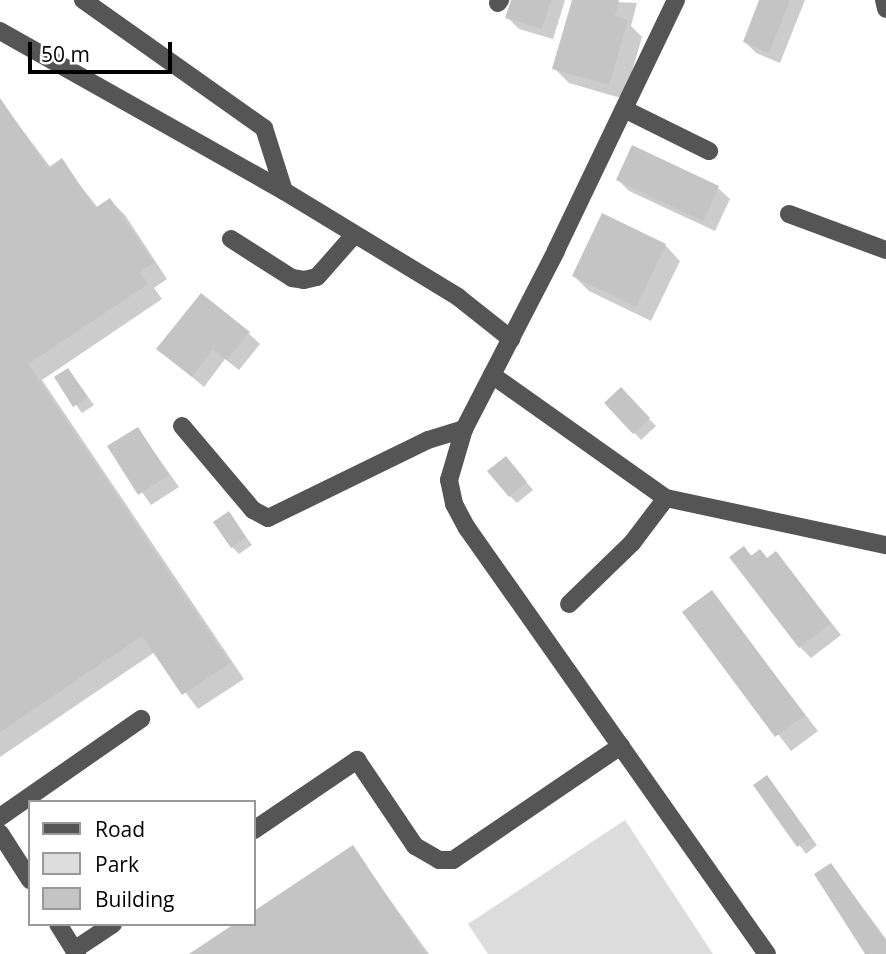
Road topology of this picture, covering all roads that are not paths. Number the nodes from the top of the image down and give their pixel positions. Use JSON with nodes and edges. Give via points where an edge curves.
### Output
{"nodes":[{"id":1,"x":83,"y":0,"type":"edge"},
{"id":2,"x":676,"y":0,"type":"edge"},
{"id":3,"x":884,"y":0,"type":"edge"},
{"id":4,"x":886,"y":9,"type":"edge"},
{"id":5,"x":0,"y":31,"type":"edge"},
{"id":6,"x":624,"y":109,"type":"junction"},
{"id":7,"x":709,"y":151,"type":"dead end"},
{"id":8,"x":284,"y":191,"type":"junction"},
{"id":9,"x":789,"y":214,"type":"dead end"},
{"id":10,"x":354,"y":235,"type":"junction"},
{"id":11,"x":232,"y":239,"type":"dead end"},
{"id":12,"x":886,"y":250,"type":"edge"},
{"id":13,"x":511,"y":339,"type":"junction"},
{"id":14,"x":492,"y":376,"type":"junction"},
{"id":15,"x":182,"y":426,"type":"dead end"},
{"id":16,"x":464,"y":429,"type":"junction"},
{"id":17,"x":667,"y":498,"type":"junction"},
{"id":18,"x":886,"y":545,"type":"edge"},
{"id":19,"x":569,"y":604,"type":"dead end"},
{"id":20,"x":141,"y":719,"type":"dead end"},
{"id":21,"x":621,"y":746,"type":"junction"},
{"id":22,"x":0,"y":817,"type":"edge"},
{"id":23,"x":256,"y":829,"type":"edge"},
{"id":24,"x":0,"y":833,"type":"edge"},
{"id":25,"x":28,"y":877,"type":"edge"},
{"id":26,"x":59,"y":926,"type":"edge"},
{"id":27,"x":110,"y":926,"type":"edge"},
{"id":28,"x":76,"y":952,"type":"edge"},
{"id":29,"x":767,"y":954,"type":"edge"}],
"edges":[{"from":1,"to":8,"type":"street","via":[[264,128]]},
{"from":2,"to":6,"type":"street"},
{"from":3,"to":4,"type":"street"},
{"from":5,"to":8,"type":"street"},
{"from":6,"to":7,"type":"street"},
{"from":6,"to":13,"type":"street"},
{"from":8,"to":10,"type":"street"},
{"from":9,"to":12,"type":"street"},
{"from":10,"to":11,"type":"street","via":[[317,277],[304,280],[292,278]]},
{"from":10,"to":13,"type":"street","via":[[458,296]]},
{"from":13,"to":14,"type":"street"},
{"from":14,"to":16,"type":"street"},
{"from":14,"to":17,"type":"street"},
{"from":15,"to":16,"type":"street","via":[[253,510],[268,518],[428,440]]},
{"from":16,"to":21,"type":"street","via":[[449,480],[454,505]]},
{"from":17,"to":18,"type":"street"},
{"from":17,"to":19,"type":"street","via":[[632,543]]},
{"from":20,"to":22,"type":"street"},
{"from":21,"to":23,"type":"street","via":[[453,859],[426,855],[415,846],[358,760]]},
{"from":21,"to":29,"type":"street"},
{"from":24,"to":25,"type":"street"},
{"from":26,"to":28,"type":"street"},
{"from":27,"to":28,"type":"street"}]}
